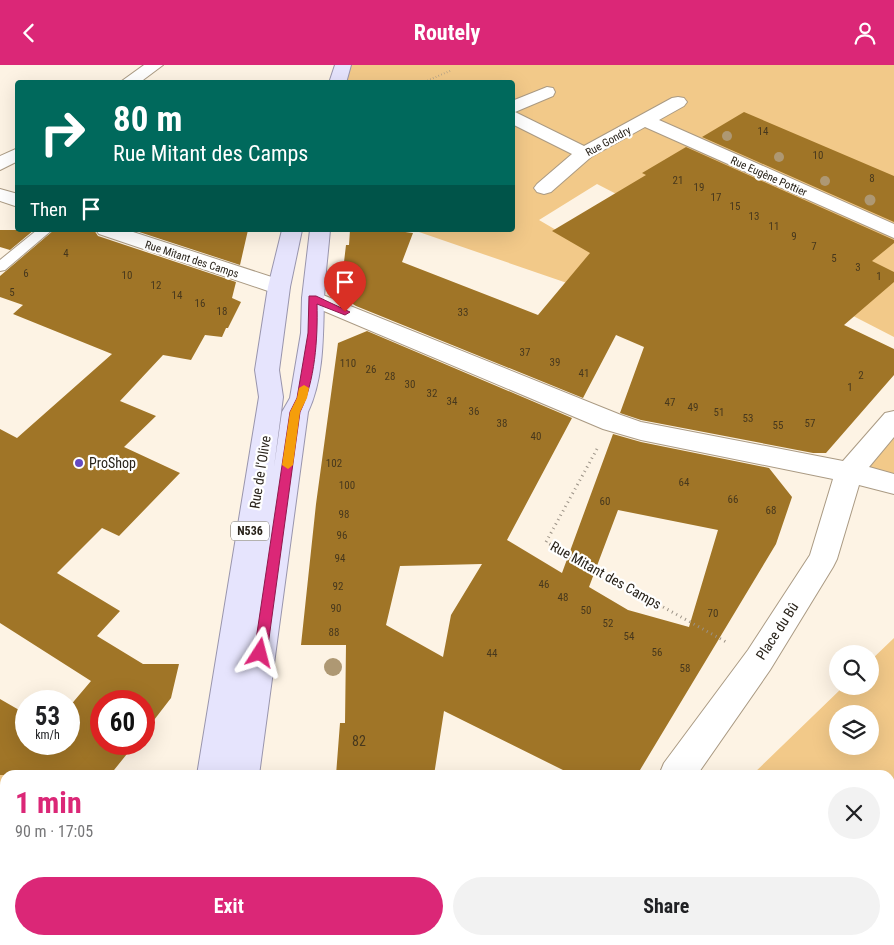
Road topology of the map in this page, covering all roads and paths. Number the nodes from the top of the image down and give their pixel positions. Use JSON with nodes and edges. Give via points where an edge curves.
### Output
{"nodes":[{"id":1,"x":155,"y":65,"type":"edge"},
{"id":2,"x":326,"y":65,"type":"edge"},
{"id":3,"x":343,"y":65,"type":"edge"},
{"id":4,"x":452,"y":70,"type":"dead end"},
{"id":5,"x":132,"y":80,"type":"edge"},
{"id":6,"x":324,"y":80,"type":"edge"},
{"id":7,"x":338,"y":80,"type":"edge"},
{"id":8,"x":429,"y":80,"type":"edge"},
{"id":9,"x":547,"y":92,"type":"dead end"},
{"id":10,"x":678,"y":102,"type":"dead end"},
{"id":11,"x":515,"y":107,"type":"edge"},
{"id":12,"x":515,"y":118,"type":"edge"},
{"id":13,"x":645,"y":120,"type":"junction"},
{"id":14,"x":584,"y":153,"type":"junction"},
{"id":15,"x":15,"y":155,"type":"edge"},
{"id":16,"x":0,"y":164,"type":"edge"},
{"id":17,"x":544,"y":188,"type":"dead end"},
{"id":18,"x":0,"y":195,"type":"edge"},
{"id":19,"x":15,"y":200,"type":"edge"},
{"id":20,"x":43,"y":232,"type":"edge"},
{"id":21,"x":112,"y":232,"type":"edge"},
{"id":22,"x":320,"y":232,"type":"edge"},
{"id":23,"x":894,"y":232,"type":"edge"},
{"id":24,"x":291,"y":235,"type":"edge"},
{"id":25,"x":0,"y":267,"type":"edge"},
{"id":26,"x":279,"y":287,"type":"junction"},
{"id":27,"x":313,"y":299,"type":"junction"},
{"id":28,"x":894,"y":420,"type":"edge"},
{"id":29,"x":612,"y":422,"type":"junction"},
{"id":30,"x":849,"y":473,"type":"junction"},
{"id":31,"x":894,"y":484,"type":"edge"},
{"id":32,"x":759,"y":660,"type":"junction"},
{"id":33,"x":215,"y":770,"type":"edge"},
{"id":34,"x":243,"y":770,"type":"edge"},
{"id":35,"x":680,"y":770,"type":"edge"}],
"edges":[{"from":1,"to":5,"type":"street"},
{"from":2,"to":6,"type":"main road"},
{"from":3,"to":7,"type":"main road"},
{"from":4,"to":8,"type":"path"},
{"from":9,"to":11,"type":"street"},
{"from":10,"to":13,"type":"street","name":"Rue Gondry"},
{"from":12,"to":14,"type":"street"},
{"from":13,"to":14,"type":"street","name":"Rue Gondry"},
{"from":13,"to":23,"type":"street","name":"Rue Eugène Pottier"},
{"from":14,"to":17,"type":"street","name":"Rue Gondry"},
{"from":15,"to":16,"type":"street"},
{"from":18,"to":19,"type":"street"},
{"from":20,"to":25,"type":"lane"},
{"from":21,"to":26,"type":"street","name":"Rue Mitant des Camps"},
{"from":22,"to":27,"type":"main road","name":"Rue de l'Olive","number":"N536"},
{"from":24,"to":26,"type":"main road","name":"Rue de l'Olive","number":"N536"},
{"from":24,"to":27,"type":"main road","via":[[300,253],[295,289]]},
{"from":26,"to":33,"type":"main road","name":"Rue de l'Olive","number":"N536","via":[[267,370],[271,397]]},
{"from":27,"to":29,"type":"street"},
{"from":27,"to":34,"type":"main road","name":"Rue de l'Olive","number":"N536","via":[[313,333],[302,398],[295,412]]},
{"from":28,"to":30,"type":"street"},
{"from":29,"to":30,"type":"street","via":[[641,431]]},
{"from":29,"to":32,"type":"path","name":"Rue Mitant des Camps","via":[[546,542]]},
{"from":30,"to":31,"type":"street"},
{"from":30,"to":32,"type":"street","name":"Place du Bû","via":[[823,559]]},
{"from":32,"to":35,"type":"street","name":"Place du Bû"}]}
